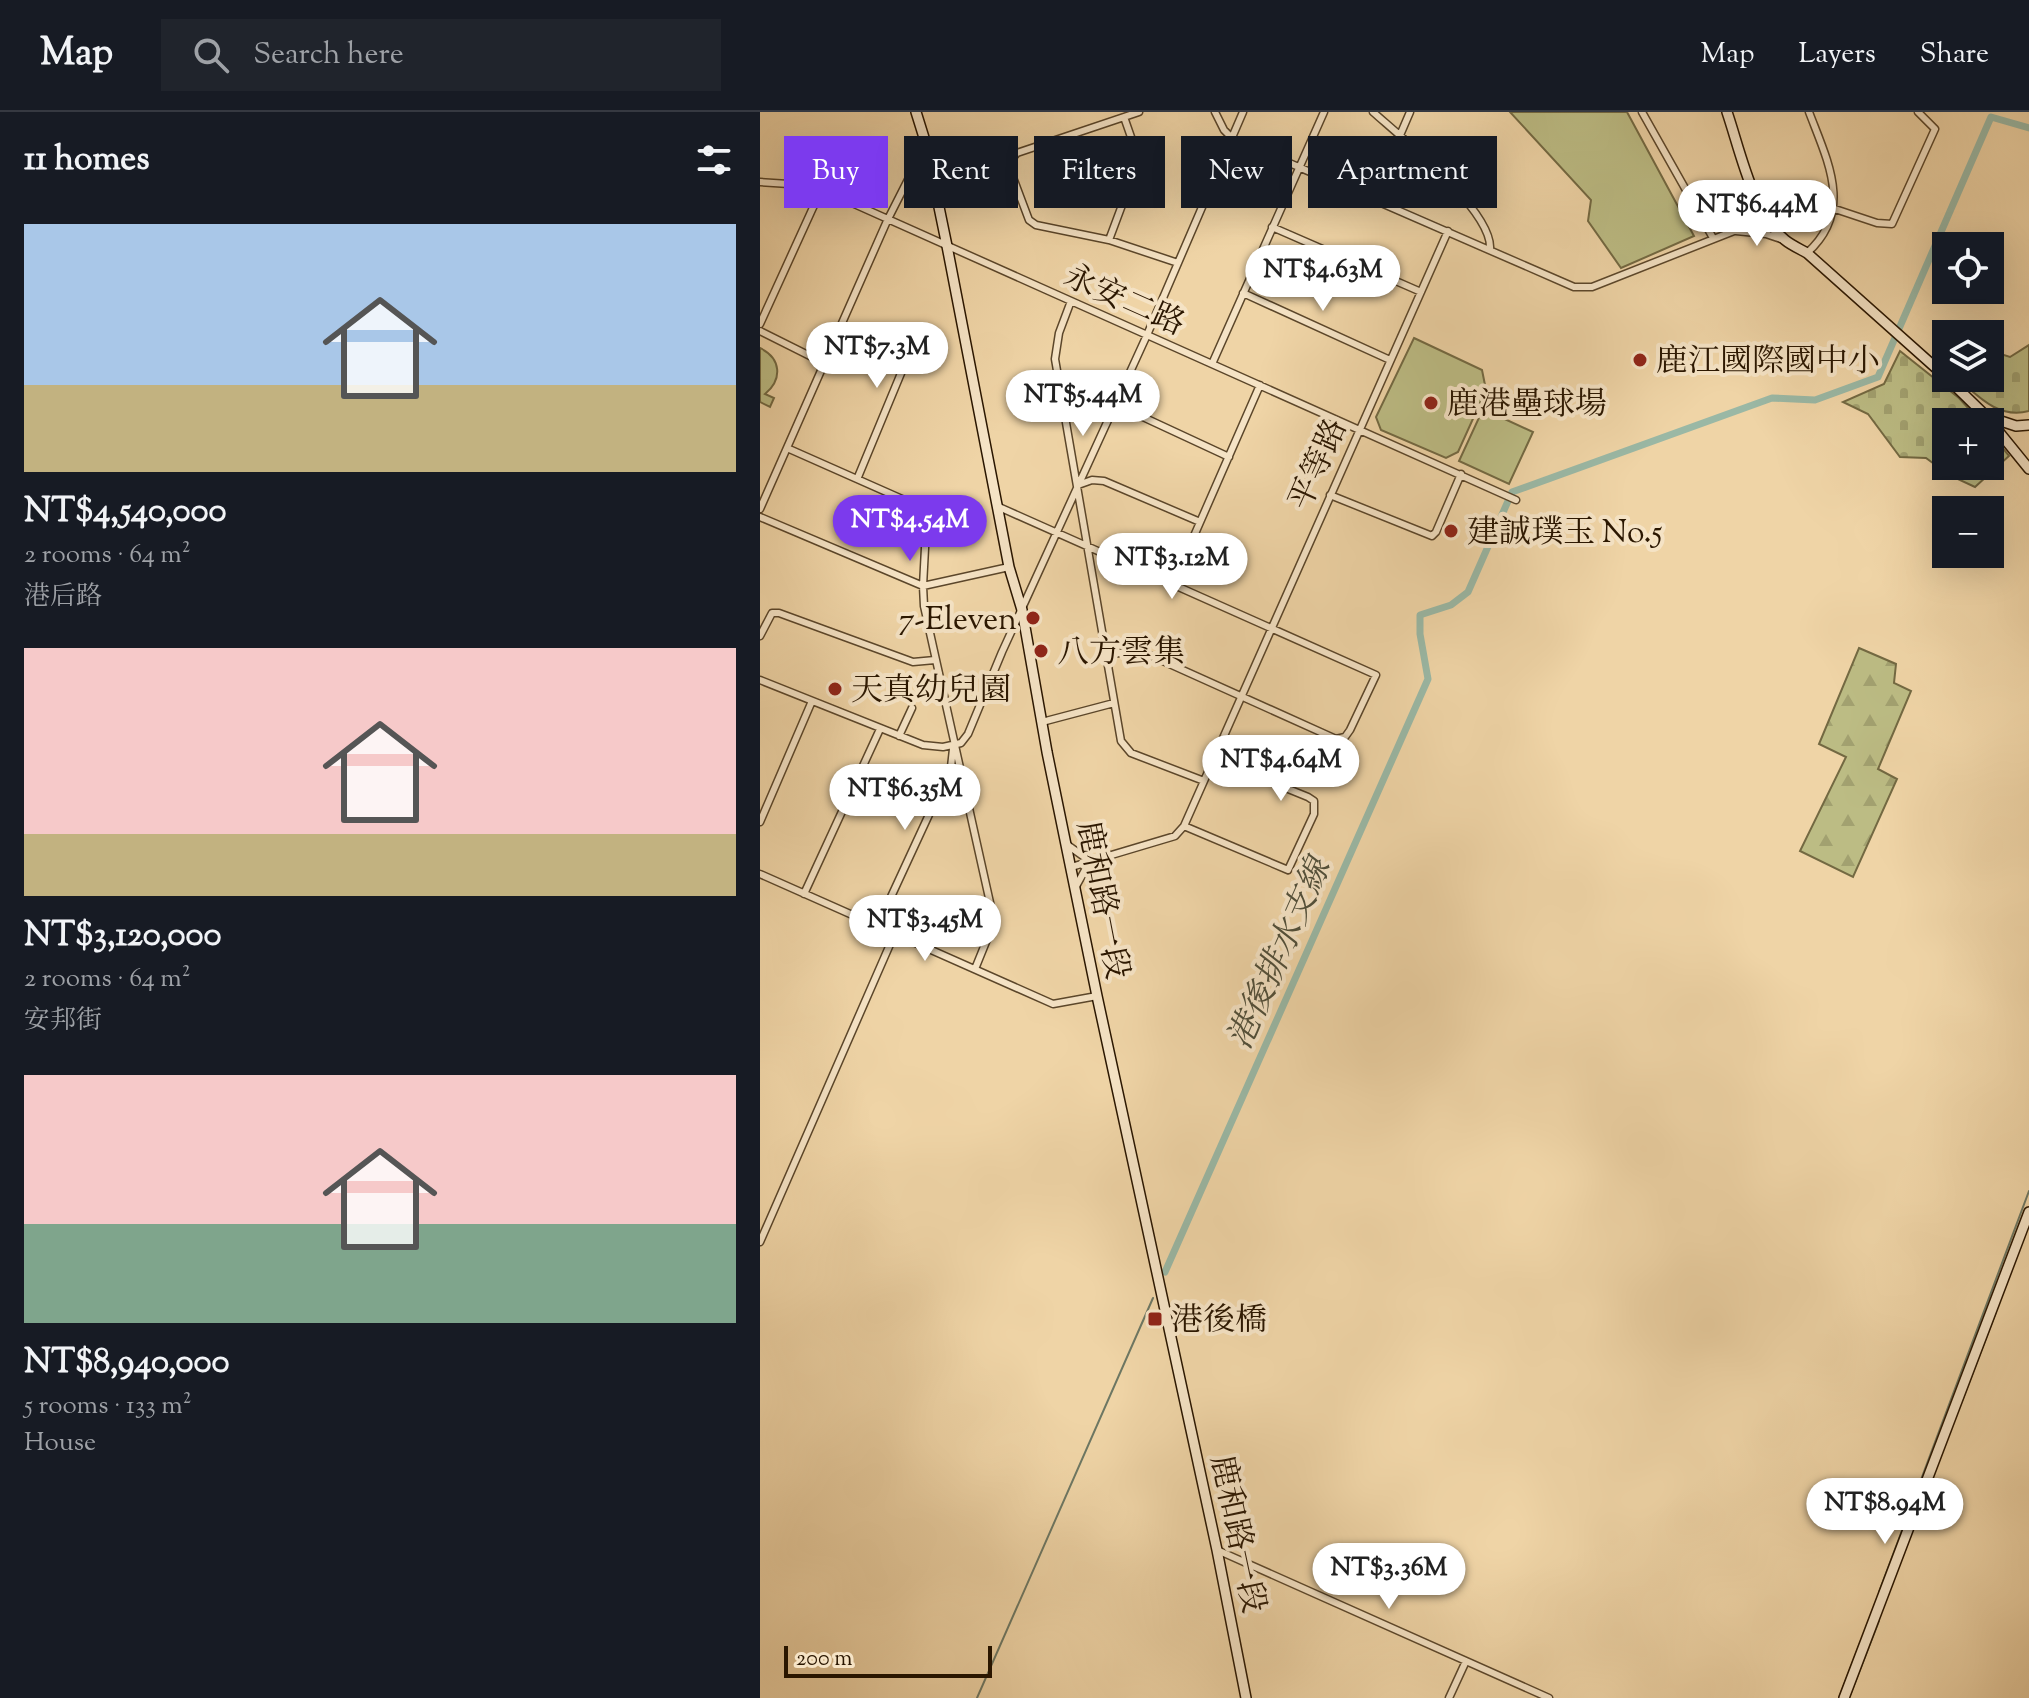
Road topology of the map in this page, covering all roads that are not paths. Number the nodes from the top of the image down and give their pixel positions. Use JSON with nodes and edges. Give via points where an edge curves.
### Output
{"nodes":[{"id":1,"x":916,"y":112,"type":"edge"},
{"id":2,"x":1139,"y":112,"type":"edge"},
{"id":3,"x":1215,"y":112,"type":"edge"},
{"id":4,"x":1243,"y":112,"type":"edge"},
{"id":5,"x":1324,"y":112,"type":"edge"},
{"id":6,"x":1373,"y":112,"type":"edge"},
{"id":7,"x":1410,"y":112,"type":"edge"},
{"id":8,"x":1642,"y":112,"type":"edge"},
{"id":9,"x":1727,"y":112,"type":"edge"},
{"id":10,"x":1809,"y":112,"type":"edge"},
{"id":11,"x":1918,"y":112,"type":"edge"},
{"id":12,"x":1124,"y":117,"type":"junction"},
{"id":13,"x":1400,"y":135,"type":"junction"},
{"id":14,"x":924,"y":136,"type":"edge"},
{"id":15,"x":1230,"y":136,"type":"edge"},
{"id":16,"x":1233,"y":136,"type":"edge"},
{"id":17,"x":1292,"y":163,"type":"edge"},
{"id":18,"x":1300,"y":166,"type":"junction"},
{"id":19,"x":1308,"y":170,"type":"edge"},
{"id":20,"x":760,"y":182,"type":"edge"},
{"id":21,"x":784,"y":184,"type":"edge"},
{"id":22,"x":904,"y":187,"type":"edge"},
{"id":23,"x":1753,"y":189,"type":"junction"},
{"id":24,"x":813,"y":208,"type":"edge"},
{"id":25,"x":859,"y":208,"type":"edge"},
{"id":26,"x":939,"y":208,"type":"edge"},
{"id":27,"x":1202,"y":208,"type":"edge"},
{"id":28,"x":1396,"y":208,"type":"edge"},
{"id":29,"x":1835,"y":209,"type":"junction"},
{"id":30,"x":1767,"y":218,"type":"junction"},
{"id":31,"x":887,"y":221,"type":"junction"},
{"id":32,"x":1272,"y":227,"type":"junction"},
{"id":33,"x":1448,"y":231,"type":"junction"},
{"id":34,"x":1733,"y":231,"type":"junction"},
{"id":35,"x":1713,"y":238,"type":"junction"},
{"id":36,"x":1109,"y":240,"type":"junction"},
{"id":37,"x":1784,"y":240,"type":"junction"},
{"id":38,"x":947,"y":246,"type":"junction"},
{"id":39,"x":1490,"y":249,"type":"junction"},
{"id":40,"x":1807,"y":253,"type":"junction"},
{"id":41,"x":1178,"y":263,"type":"junction"},
{"id":42,"x":1421,"y":292,"type":"junction"},
{"id":43,"x":1243,"y":293,"type":"junction"},
{"id":44,"x":1071,"y":301,"type":"junction"},
{"id":45,"x":760,"y":324,"type":"edge"},
{"id":46,"x":841,"y":326,"type":"junction"},
{"id":47,"x":760,"y":331,"type":"edge"},
{"id":48,"x":1147,"y":335,"type":"junction"},
{"id":49,"x":1390,"y":360,"type":"junction"},
{"id":50,"x":824,"y":363,"type":"junction"},
{"id":51,"x":1212,"y":364,"type":"junction"},
{"id":52,"x":1932,"y":366,"type":"edge"},
{"id":53,"x":1260,"y":385,"type":"junction"},
{"id":54,"x":1961,"y":392,"type":"edge"},
{"id":55,"x":1063,"y":402,"type":"junction"},
{"id":56,"x":1115,"y":404,"type":"junction"},
{"id":57,"x":1978,"y":408,"type":"edge"},
{"id":58,"x":2004,"y":422,"type":"edge"},
{"id":59,"x":2029,"y":425,"type":"edge"},
{"id":60,"x":1359,"y":429,"type":"junction"},
{"id":61,"x":2004,"y":438,"type":"edge"},
{"id":62,"x":787,"y":448,"type":"junction"},
{"id":63,"x":1229,"y":457,"type":"junction"},
{"id":64,"x":2029,"y":469,"type":"edge"},
{"id":65,"x":1461,"y":474,"type":"junction"},
{"id":66,"x":858,"y":477,"type":"junction"},
{"id":67,"x":1078,"y":485,"type":"junction"},
{"id":68,"x":1330,"y":495,"type":"junction"},
{"id":69,"x":1516,"y":500,"type":"dead end"},
{"id":70,"x":999,"y":507,"type":"junction"},
{"id":71,"x":760,"y":509,"type":"edge"},
{"id":72,"x":760,"y":517,"type":"edge"},
{"id":73,"x":1200,"y":522,"type":"junction"},
{"id":74,"x":1057,"y":533,"type":"junction"},
{"id":75,"x":1087,"y":546,"type":"junction"},
{"id":76,"x":1009,"y":567,"type":"junction"},
{"id":77,"x":1173,"y":584,"type":"junction"},
{"id":78,"x":923,"y":586,"type":"junction"},
{"id":79,"x":1022,"y":610,"type":"junction"},
{"id":80,"x":1270,"y":628,"type":"junction"},
{"id":81,"x":760,"y":636,"type":"edge"},
{"id":82,"x":1107,"y":655,"type":"junction"},
{"id":83,"x":935,"y":660,"type":"junction"},
{"id":84,"x":760,"y":680,"type":"edge"},
{"id":85,"x":1240,"y":695,"type":"junction"},
{"id":86,"x":812,"y":701,"type":"junction"},
{"id":87,"x":1114,"y":703,"type":"junction"},
{"id":88,"x":912,"y":708,"type":"dead end"},
{"id":89,"x":1042,"y":722,"type":"junction"},
{"id":90,"x":880,"y":729,"type":"junction"},
{"id":91,"x":899,"y":736,"type":"junction"},
{"id":92,"x":954,"y":746,"type":"junction"},
{"id":93,"x":1214,"y":759,"type":"junction"},
{"id":94,"x":1204,"y":781,"type":"junction"},
{"id":95,"x":762,"y":811,"type":"edge"},
{"id":96,"x":760,"y":822,"type":"edge"},
{"id":97,"x":1184,"y":826,"type":"junction"},
{"id":98,"x":1066,"y":844,"type":"junction"},
{"id":99,"x":1090,"y":861,"type":"junction"},
{"id":100,"x":1071,"y":867,"type":"junction"},
{"id":101,"x":760,"y":874,"type":"edge"},
{"id":102,"x":1075,"y":888,"type":"junction"},
{"id":103,"x":804,"y":894,"type":"junction"},
{"id":104,"x":878,"y":925,"type":"junction"},
{"id":105,"x":895,"y":933,"type":"junction"},
{"id":106,"x":975,"y":969,"type":"junction"},
{"id":107,"x":1097,"y":996,"type":"junction"},
{"id":108,"x":2029,"y":1212,"type":"edge"},
{"id":109,"x":760,"y":1242,"type":"edge"},
{"id":110,"x":1217,"y":1550,"type":"junction"},
{"id":111,"x":1466,"y":1661,"type":"junction"},
{"id":112,"x":1246,"y":1698,"type":"edge"},
{"id":113,"x":1449,"y":1698,"type":"edge"},
{"id":114,"x":1549,"y":1698,"type":"edge"},
{"id":115,"x":1844,"y":1698,"type":"edge"}],
"edges":[{"from":1,"to":14,"type":"main road","name":"鹿和路一段"},
{"from":2,"to":12,"type":"street"},
{"from":3,"to":15,"type":"street"},
{"from":4,"to":16,"type":"street"},
{"from":5,"to":18,"type":"street"},
{"from":6,"to":13,"type":"street"},
{"from":7,"to":13,"type":"street"},
{"from":8,"to":35,"type":"street"},
{"from":9,"to":23,"type":"main road"},
{"from":10,"to":29,"type":"street","via":[[1831,168]]},
{"from":11,"to":29,"type":"street","via":[[1935,129],[1892,224]]},
{"from":12,"to":36,"type":"street","via":[[1138,157]]},
{"from":12,"to":36,"type":"street","via":[[1017,153],[1009,167],[1029,220]]},
{"from":13,"to":39,"type":"street","via":[[1429,159],[1470,207]]},
{"from":17,"to":18,"type":"street"},
{"from":18,"to":19,"type":"street"},
{"from":18,"to":32,"type":"street"},
{"from":20,"to":21,"type":"street","name":"永安二路"},
{"from":22,"to":31,"type":"street"},
{"from":23,"to":30,"type":"main road"},
{"from":23,"to":34,"type":"street"},
{"from":24,"to":45,"type":"street"},
{"from":25,"to":31,"type":"street","name":"永安二路"},
{"from":26,"to":38,"type":"main road","name":"鹿和路一段"},
{"from":27,"to":41,"type":"street"},
{"from":28,"to":33,"type":"street"},
{"from":29,"to":40,"type":"street"},
{"from":30,"to":34,"type":"street"},
{"from":30,"to":37,"type":"main road"},
{"from":31,"to":38,"type":"street","name":"永安二路"},
{"from":31,"to":46,"type":"street"},
{"from":32,"to":42,"type":"street"},
{"from":32,"to":43,"type":"street"},
{"from":33,"to":39,"type":"street"},
{"from":33,"to":42,"type":"street","name":"平等路"},
{"from":34,"to":35,"type":"street"},
{"from":34,"to":37,"type":"street"},
{"from":35,"to":39,"type":"street","via":[[1583,289]]},
{"from":36,"to":41,"type":"street"},
{"from":37,"to":40,"type":"main road"},
{"from":38,"to":44,"type":"street","name":"永安二路"},
{"from":38,"to":70,"type":"main road","name":"鹿和路一段"},
{"from":40,"to":52,"type":"main road"},
{"from":41,"to":48,"type":"street"},
{"from":42,"to":49,"type":"street","name":"平等路"},
{"from":43,"to":49,"type":"street"},
{"from":43,"to":51,"type":"street"},
{"from":44,"to":48,"type":"street","name":"永安二路"},
{"from":44,"to":55,"type":"street","via":[[1055,359]]},
{"from":46,"to":50,"type":"street"},
{"from":46,"to":66,"type":"street","via":[[897,349],[904,358]]},
{"from":47,"to":50,"type":"street"},
{"from":48,"to":51,"type":"street","name":"永安二路"},
{"from":48,"to":56,"type":"street"},
{"from":49,"to":60,"type":"street","name":"平等路"},
{"from":50,"to":62,"type":"street"},
{"from":51,"to":53,"type":"street","name":"永安二路"},
{"from":53,"to":60,"type":"street","name":"永安二路"},
{"from":53,"to":63,"type":"street"},
{"from":54,"to":57,"type":"main road"},
{"from":55,"to":56,"type":"street","via":[[1091,396]]},
{"from":55,"to":67,"type":"street"},
{"from":56,"to":63,"type":"street"},
{"from":56,"to":67,"type":"street"},
{"from":58,"to":59,"type":"main road"},
{"from":60,"to":65,"type":"street","name":"永安二路"},
{"from":60,"to":68,"type":"street","name":"平等路"},
{"from":61,"to":64,"type":"main road"},
{"from":62,"to":66,"type":"street"},
{"from":62,"to":71,"type":"street"},
{"from":63,"to":73,"type":"street"},
{"from":65,"to":68,"type":"street","via":[[1432,536]]},
{"from":65,"to":69,"type":"street","name":"永安二路"},
{"from":66,"to":78,"type":"street","via":[[927,510]]},
{"from":67,"to":73,"type":"street","via":[[1104,481]]},
{"from":67,"to":74,"type":"street"},
{"from":67,"to":75,"type":"street"},
{"from":68,"to":80,"type":"street","name":"平等路"},
{"from":70,"to":74,"type":"street"},
{"from":70,"to":76,"type":"main road","name":"鹿和路一段"},
{"from":72,"to":78,"type":"street"},
{"from":73,"to":77,"type":"street"},
{"from":74,"to":75,"type":"street"},
{"from":74,"to":79,"type":"street"},
{"from":75,"to":77,"type":"street"},
{"from":75,"to":82,"type":"street"},
{"from":76,"to":78,"type":"street"},
{"from":76,"to":79,"type":"main road","name":"鹿和路一段"},
{"from":77,"to":80,"type":"street"},
{"from":78,"to":83,"type":"street"},
{"from":79,"to":89,"type":"main road","name":"鹿和路一段"},
{"from":79,"to":92,"type":"street","via":[[968,734]]},
{"from":80,"to":85,"type":"street","name":"平等路"},
{"from":80,"to":85,"type":"street","via":[[1376,675],[1341,739]]},
{"from":81,"to":83,"type":"street","via":[[772,613],[779,613],[913,662]]},
{"from":82,"to":85,"type":"street","via":[[1145,653]]},
{"from":82,"to":87,"type":"street"},
{"from":83,"to":92,"type":"street"},
{"from":84,"to":86,"type":"street"},
{"from":85,"to":93,"type":"street","name":"平等路"},
{"from":86,"to":90,"type":"street"},
{"from":86,"to":95,"type":"street"},
{"from":87,"to":89,"type":"street"},
{"from":87,"to":94,"type":"street","via":[[1125,749]]},
{"from":88,"to":91,"type":"street"},
{"from":89,"to":98,"type":"main road","name":"鹿和路一段"},
{"from":90,"to":91,"type":"street"},
{"from":90,"to":103,"type":"street"},
{"from":91,"to":92,"type":"street","via":[[923,745]]},
{"from":92,"to":104,"type":"street","via":[[951,767]]},
{"from":92,"to":106,"type":"street","via":[[993,916]]},
{"from":93,"to":94,"type":"street","name":"平等路"},
{"from":93,"to":97,"type":"street","via":[[1308,797],[1314,801],[1314,814],[1288,870]]},
{"from":94,"to":97,"type":"street","name":"平等路"},
{"from":95,"to":96,"type":"street"},
{"from":97,"to":99,"type":"street","via":[[1175,836]]},
{"from":98,"to":99,"type":"street"},
{"from":98,"to":100,"type":"main road","name":"鹿和路一段"},
{"from":99,"to":100,"type":"street"},
{"from":99,"to":102,"type":"street"},
{"from":100,"to":102,"type":"main road","name":"鹿和路一段"},
{"from":101,"to":103,"type":"street"},
{"from":102,"to":107,"type":"main road","name":"鹿和路一段"},
{"from":103,"to":104,"type":"street"},
{"from":104,"to":105,"type":"street"},
{"from":105,"to":106,"type":"street"},
{"from":105,"to":109,"type":"street"},
{"from":106,"to":107,"type":"street","via":[[1053,1004]]},
{"from":107,"to":110,"type":"main road","name":"鹿和路一段"},
{"from":108,"to":115,"type":"main road"},
{"from":110,"to":111,"type":"street"},
{"from":110,"to":112,"type":"main road","name":"鹿和路一段"},
{"from":111,"to":113,"type":"street"},
{"from":111,"to":114,"type":"street"}]}
